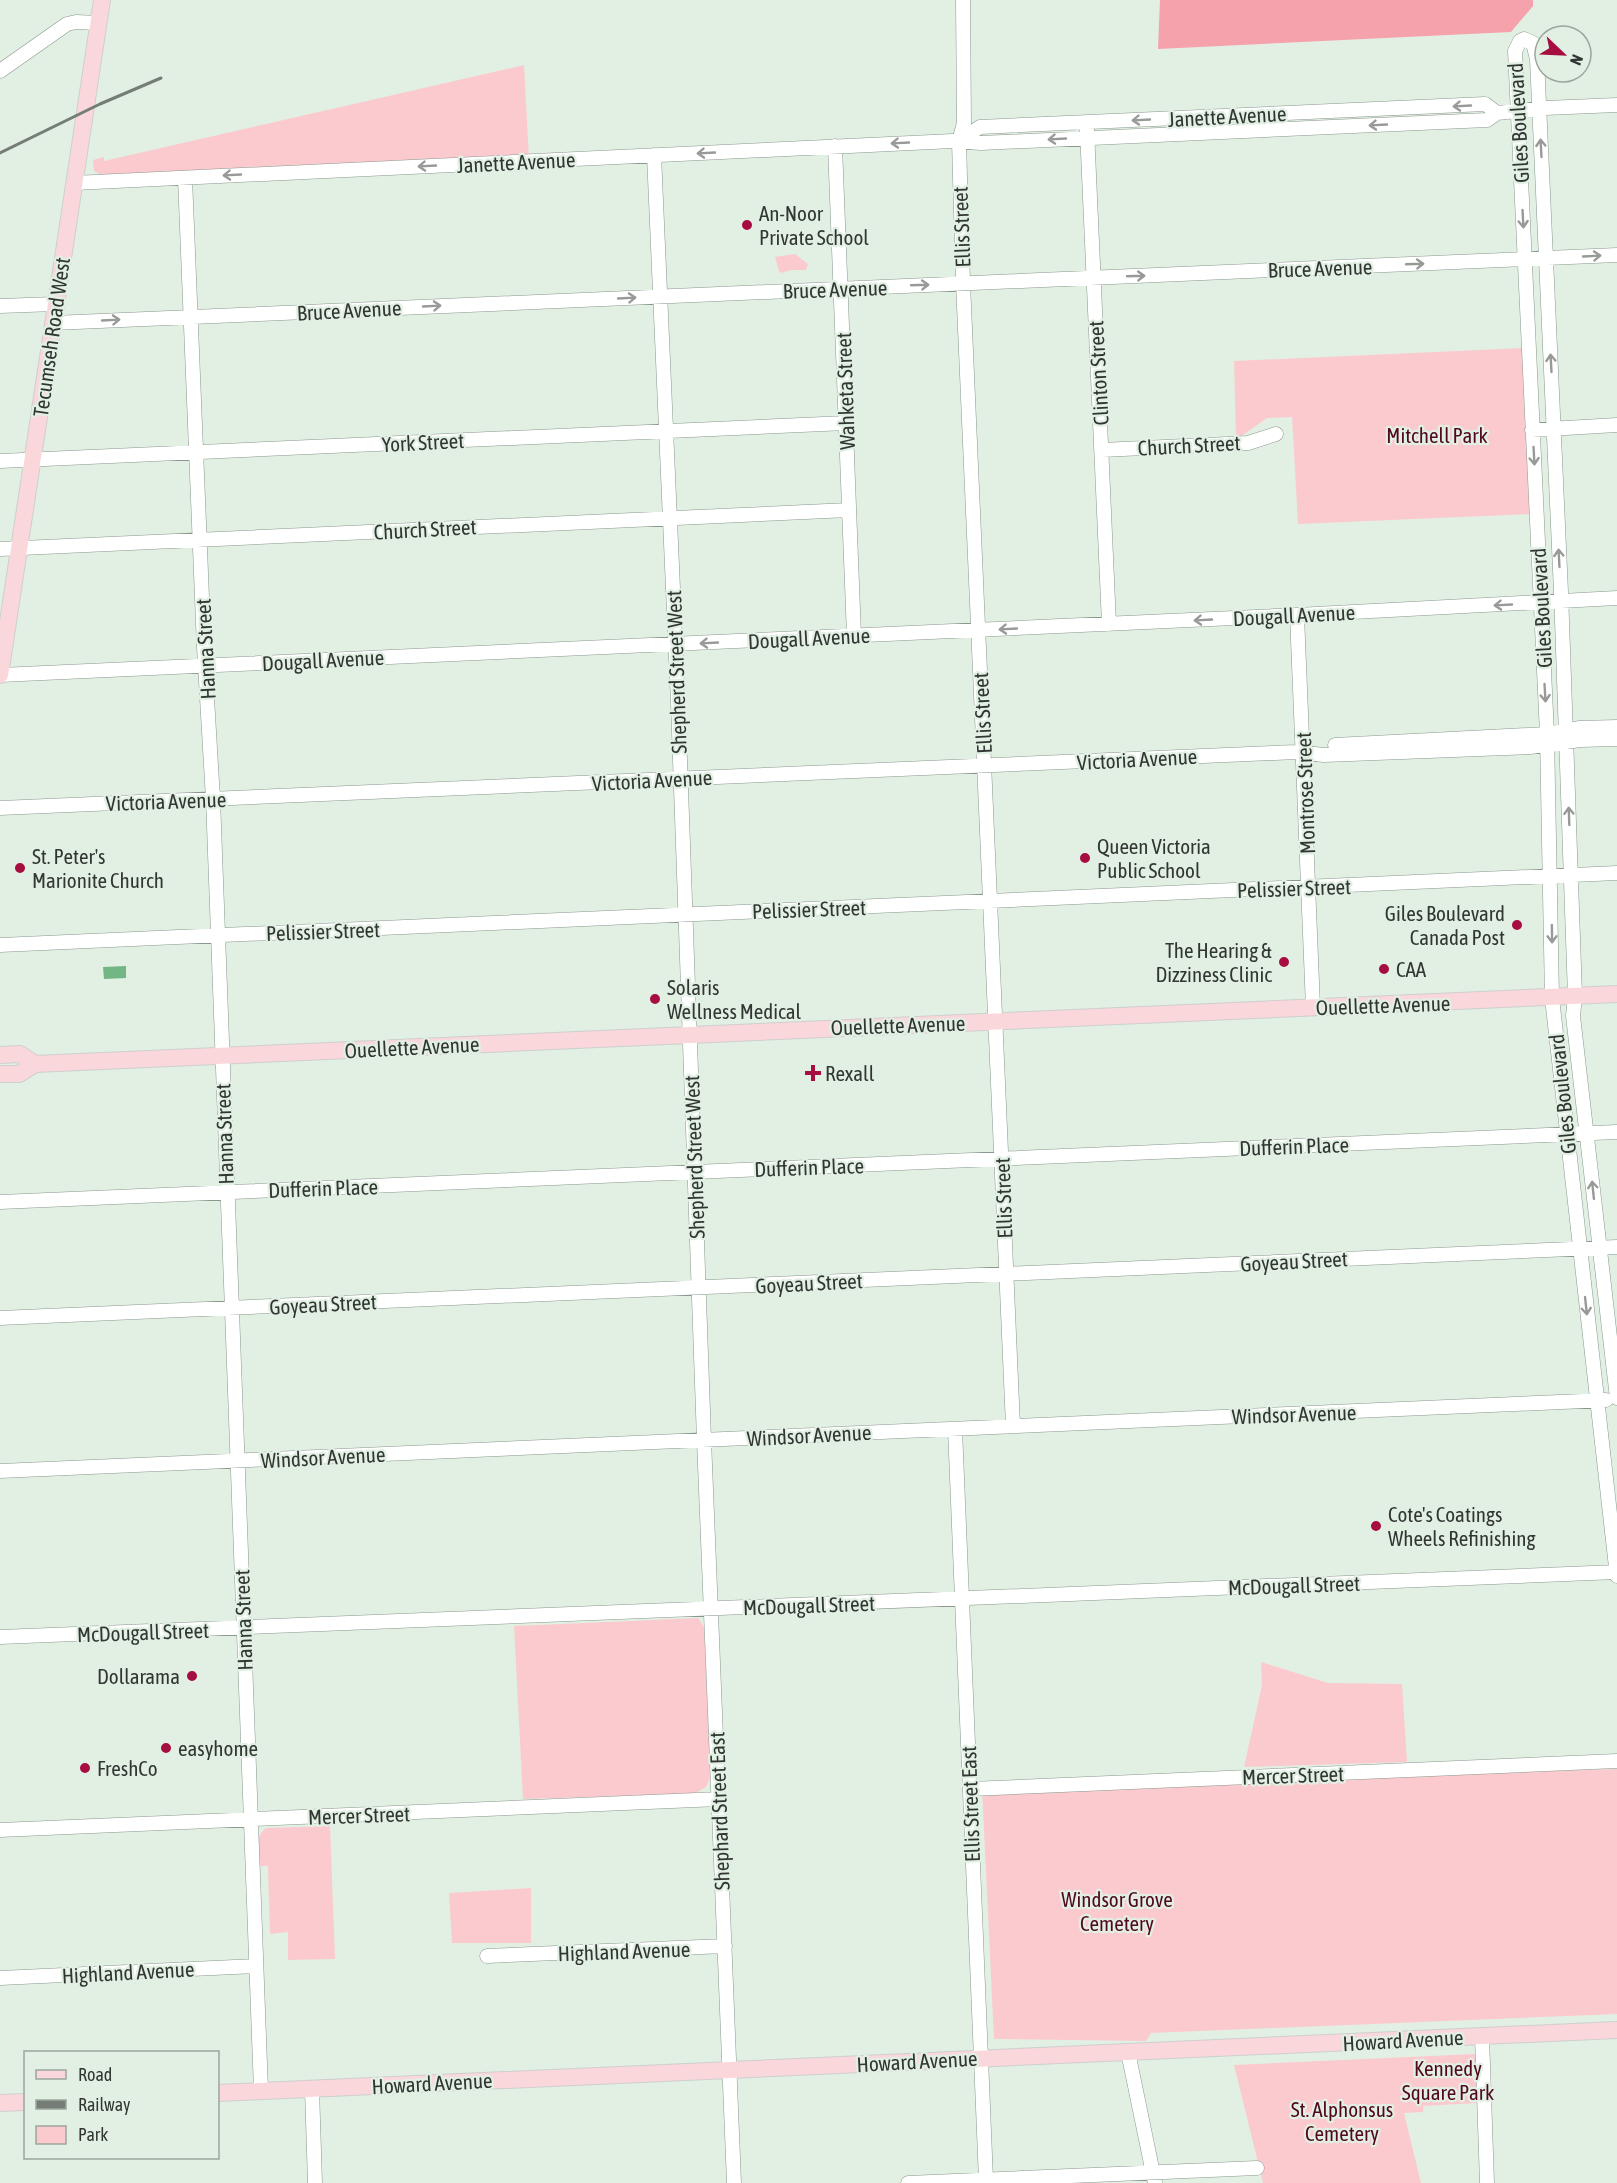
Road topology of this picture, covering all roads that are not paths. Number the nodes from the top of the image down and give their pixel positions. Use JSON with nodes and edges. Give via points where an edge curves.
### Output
{"nodes":[{"id":1,"x":102,"y":0,"type":"edge"},
{"id":2,"x":963,"y":0,"type":"edge"},
{"id":3,"x":98,"y":23,"type":"junction"},
{"id":4,"x":0,"y":71,"type":"edge"},
{"id":5,"x":1617,"y":105,"type":"edge"},
{"id":6,"x":1539,"y":108,"type":"junction"},
{"id":7,"x":1518,"y":111,"type":"junction"},
{"id":8,"x":1497,"y":113,"type":"junction"},
{"id":9,"x":1087,"y":122,"type":"junction"},
{"id":10,"x":1088,"y":138,"type":"junction"},
{"id":11,"x":959,"y":141,"type":"junction"},
{"id":12,"x":835,"y":146,"type":"junction"},
{"id":13,"x":654,"y":155,"type":"junction"},
{"id":14,"x":185,"y":178,"type":"junction"},
{"id":15,"x":74,"y":183,"type":"junction"},
{"id":16,"x":1617,"y":255,"type":"edge"},
{"id":17,"x":1546,"y":258,"type":"junction"},
{"id":18,"x":1524,"y":259,"type":"junction"},
{"id":19,"x":1094,"y":278,"type":"junction"},
{"id":20,"x":963,"y":283,"type":"junction"},
{"id":21,"x":841,"y":288,"type":"junction"},
{"id":22,"x":660,"y":296,"type":"junction"},
{"id":23,"x":55,"y":304,"type":"junction"},
{"id":24,"x":0,"y":306,"type":"edge"},
{"id":25,"x":191,"y":317,"type":"junction"},
{"id":26,"x":53,"y":323,"type":"junction"},
{"id":27,"x":846,"y":423,"type":"junction"},
{"id":28,"x":1617,"y":426,"type":"edge"},
{"id":29,"x":1554,"y":429,"type":"junction"},
{"id":30,"x":1533,"y":430,"type":"junction"},
{"id":31,"x":666,"y":431,"type":"junction"},
{"id":32,"x":1276,"y":435,"type":"dead end"},
{"id":33,"x":1102,"y":450,"type":"junction"},
{"id":34,"x":196,"y":452,"type":"junction"},
{"id":35,"x":32,"y":459,"type":"junction"},
{"id":36,"x":0,"y":461,"type":"edge"},
{"id":37,"x":849,"y":510,"type":"junction"},
{"id":38,"x":670,"y":517,"type":"junction"},
{"id":39,"x":200,"y":540,"type":"junction"},
{"id":40,"x":19,"y":548,"type":"junction"},
{"id":41,"x":0,"y":549,"type":"edge"},
{"id":42,"x":1617,"y":598,"type":"edge"},
{"id":43,"x":1561,"y":601,"type":"junction"},
{"id":44,"x":1541,"y":604,"type":"junction"},
{"id":45,"x":1298,"y":615,"type":"junction"},
{"id":46,"x":1109,"y":624,"type":"junction"},
{"id":47,"x":978,"y":630,"type":"junction"},
{"id":48,"x":854,"y":636,"type":"junction"},
{"id":49,"x":675,"y":644,"type":"junction"},
{"id":50,"x":205,"y":666,"type":"junction"},
{"id":51,"x":0,"y":675,"type":"edge"},
{"id":52,"x":1617,"y":727,"type":"edge"},
{"id":53,"x":1566,"y":736,"type":"junction"},
{"id":54,"x":1617,"y":739,"type":"edge"},
{"id":55,"x":1547,"y":740,"type":"junction"},
{"id":56,"x":1304,"y":752,"type":"junction"},
{"id":57,"x":984,"y":766,"type":"junction"},
{"id":58,"x":680,"y":780,"type":"junction"},
{"id":59,"x":213,"y":799,"type":"junction"},
{"id":60,"x":0,"y":808,"type":"edge"},
{"id":61,"x":1617,"y":873,"type":"edge"},
{"id":62,"x":1570,"y":874,"type":"junction"},
{"id":63,"x":1551,"y":875,"type":"junction"},
{"id":64,"x":1309,"y":888,"type":"junction"},
{"id":65,"x":990,"y":901,"type":"junction"},
{"id":66,"x":685,"y":915,"type":"junction"},
{"id":67,"x":217,"y":936,"type":"junction"},
{"id":68,"x":0,"y":945,"type":"edge"},
{"id":69,"x":1617,"y":994,"type":"edge"},
{"id":70,"x":1575,"y":996,"type":"junction"},
{"id":71,"x":1552,"y":998,"type":"junction"},
{"id":72,"x":1313,"y":1007,"type":"junction"},
{"id":73,"x":996,"y":1021,"type":"junction"},
{"id":74,"x":690,"y":1034,"type":"junction"},
{"id":75,"x":0,"y":1055,"type":"edge"},
{"id":76,"x":221,"y":1055,"type":"junction"},
{"id":77,"x":35,"y":1064,"type":"junction"},
{"id":78,"x":0,"y":1074,"type":"edge"},
{"id":79,"x":1617,"y":1132,"type":"edge"},
{"id":80,"x":1567,"y":1134,"type":"junction"},
{"id":81,"x":1587,"y":1134,"type":"junction"},
{"id":82,"x":1002,"y":1159,"type":"junction"},
{"id":83,"x":694,"y":1172,"type":"junction"},
{"id":84,"x":226,"y":1192,"type":"junction"},
{"id":85,"x":0,"y":1202,"type":"edge"},
{"id":86,"x":1617,"y":1247,"type":"edge"},
{"id":87,"x":1580,"y":1248,"type":"junction"},
{"id":88,"x":1600,"y":1248,"type":"junction"},
{"id":89,"x":1006,"y":1274,"type":"junction"},
{"id":90,"x":699,"y":1288,"type":"junction"},
{"id":91,"x":231,"y":1308,"type":"junction"},
{"id":92,"x":0,"y":1318,"type":"edge"},
{"id":93,"x":1617,"y":1398,"type":"edge"},
{"id":94,"x":1597,"y":1401,"type":"junction"},
{"id":95,"x":1013,"y":1426,"type":"junction"},
{"id":96,"x":955,"y":1429,"type":"junction"},
{"id":97,"x":704,"y":1440,"type":"junction"},
{"id":98,"x":237,"y":1461,"type":"junction"},
{"id":99,"x":0,"y":1471,"type":"edge"},
{"id":100,"x":1617,"y":1574,"type":"edge"},
{"id":101,"x":962,"y":1598,"type":"junction"},
{"id":102,"x":711,"y":1609,"type":"junction"},
{"id":103,"x":243,"y":1629,"type":"junction"},
{"id":104,"x":0,"y":1637,"type":"edge"},
{"id":105,"x":1617,"y":1761,"type":"edge"},
{"id":106,"x":970,"y":1789,"type":"junction"},
{"id":107,"x":719,"y":1799,"type":"junction"},
{"id":108,"x":251,"y":1820,"type":"junction"},
{"id":109,"x":0,"y":1830,"type":"edge"},
{"id":110,"x":725,"y":1946,"type":"junction"},
{"id":111,"x":487,"y":1956,"type":"dead end"},
{"id":112,"x":256,"y":1966,"type":"junction"},
{"id":113,"x":0,"y":1978,"type":"edge"},
{"id":114,"x":1617,"y":2030,"type":"edge"},
{"id":115,"x":1482,"y":2036,"type":"junction"},
{"id":116,"x":1128,"y":2052,"type":"junction"},
{"id":117,"x":981,"y":2057,"type":"junction"},
{"id":118,"x":730,"y":2070,"type":"junction"},
{"id":119,"x":312,"y":2088,"type":"junction"},
{"id":120,"x":261,"y":2091,"type":"junction"},
{"id":121,"x":219,"y":2093,"type":"edge"},
{"id":122,"x":24,"y":2102,"type":"edge"},
{"id":123,"x":0,"y":2103,"type":"edge"},
{"id":124,"x":1257,"y":2168,"type":"dead end"},
{"id":125,"x":1154,"y":2178,"type":"edge"},
{"id":126,"x":986,"y":2180,"type":"junction"},
{"id":127,"x":315,"y":2183,"type":"edge"},
{"id":128,"x":734,"y":2183,"type":"edge"},
{"id":129,"x":908,"y":2183,"type":"edge"},
{"id":130,"x":1487,"y":2183,"type":"edge"}],
"edges":[{"from":1,"to":3,"type":"main road","name":"Tecumseh Road West"},
{"from":2,"to":11,"type":"street","name":"Ellis Street","via":[[964,123]]},
{"from":3,"to":4,"type":"street","via":[[67,24]]},
{"from":3,"to":15,"type":"main road","name":"Tecumseh Road West"},
{"from":5,"to":6,"type":"street","name":"Janette Avenue"},
{"from":6,"to":7,"type":"street","name":"Janette Avenue"},
{"from":6,"to":7,"type":"street","name":"Giles Boulevard","via":[[1536,50],[1533,43],[1524,39],[1515,51]]},
{"from":17,"to":6,"type":"street","name":"Giles Boulevard","one_way":true},
{"from":7,"to":8,"type":"street","name":"Janette Avenue"},
{"from":7,"to":18,"type":"street","name":"Giles Boulevard","one_way":true},
{"from":8,"to":9,"type":"street","name":"Janette Avenue","one_way":true,"via":[[1485,105]]},
{"from":8,"to":10,"type":"street","name":"Janette Avenue","one_way":true,"via":[[1487,120]]},
{"from":9,"to":10,"type":"street","name":"Clinton Street"},
{"from":9,"to":11,"type":"street","name":"Janette Avenue","via":[[980,127]]},
{"from":10,"to":11,"type":"street","name":"Janette Avenue","one_way":true},
{"from":10,"to":19,"type":"street","name":"Clinton Street"},
{"from":11,"to":12,"type":"street","name":"Janette Avenue","one_way":true},
{"from":11,"to":20,"type":"street","name":"Ellis Street"},
{"from":12,"to":13,"type":"street","name":"Janette Avenue","one_way":true},
{"from":12,"to":21,"type":"street","name":"Wahketa Street"},
{"from":13,"to":14,"type":"street","name":"Janette Avenue","one_way":true},
{"from":13,"to":22,"type":"street","name":"Shepherd Street West"},
{"from":14,"to":15,"type":"street","name":"Janette Avenue"},
{"from":14,"to":25,"type":"street","name":"Hanna Street"},
{"from":15,"to":23,"type":"main road","name":"Tecumseh Road West"},
{"from":17,"to":16,"type":"street","name":"Bruce Avenue","one_way":true},
{"from":17,"to":18,"type":"street","name":"Bruce Avenue"},
{"from":29,"to":17,"type":"street","name":"Giles Boulevard","one_way":true},
{"from":19,"to":18,"type":"street","name":"Bruce Avenue","one_way":true},
{"from":18,"to":30,"type":"street","name":"Giles Boulevard"},
{"from":19,"to":20,"type":"street","name":"Bruce Avenue"},
{"from":19,"to":33,"type":"street","name":"Clinton Street"},
{"from":21,"to":20,"type":"street","name":"Bruce Avenue","one_way":true},
{"from":20,"to":47,"type":"street","name":"Ellis Street"},
{"from":21,"to":22,"type":"street","name":"Bruce Avenue"},
{"from":21,"to":27,"type":"street","name":"Wahketa Street"},
{"from":25,"to":22,"type":"street","name":"Bruce Avenue","one_way":true},
{"from":22,"to":31,"type":"street","name":"Shepherd Street West"},
{"from":23,"to":24,"type":"street"},
{"from":23,"to":26,"type":"main road","name":"Tecumseh Road West"},
{"from":26,"to":25,"type":"street","name":"Bruce Avenue","one_way":true},
{"from":25,"to":34,"type":"street","name":"Hanna Street"},
{"from":26,"to":35,"type":"main road","name":"Tecumseh Road West"},
{"from":27,"to":31,"type":"street","name":"York Street"},
{"from":27,"to":37,"type":"street","name":"Wahketa Street"},
{"from":28,"to":29,"type":"street"},
{"from":29,"to":30,"type":"street"},
{"from":43,"to":29,"type":"street","name":"Giles Boulevard","one_way":true},
{"from":30,"to":44,"type":"street","name":"Giles Boulevard","one_way":true},
{"from":31,"to":34,"type":"street","name":"York Street"},
{"from":31,"to":38,"type":"street","name":"Shepherd Street West"},
{"from":32,"to":33,"type":"street","name":"Church Street","via":[[1248,443]]},
{"from":33,"to":46,"type":"street","name":"Clinton Street"},
{"from":34,"to":35,"type":"street","name":"York Street"},
{"from":34,"to":39,"type":"street","name":"Hanna Street"},
{"from":35,"to":36,"type":"street","name":"York Street"},
{"from":35,"to":40,"type":"main road","name":"Tecumseh Road West"},
{"from":37,"to":38,"type":"street","name":"Church Street"},
{"from":37,"to":48,"type":"street","name":"Wahketa Street"},
{"from":38,"to":39,"type":"street","name":"Church Street"},
{"from":38,"to":49,"type":"street","name":"Shepherd Street West"},
{"from":39,"to":40,"type":"street","name":"Church Street"},
{"from":39,"to":50,"type":"street","name":"Hanna Street"},
{"from":40,"to":41,"type":"street","name":"Church Street"},
{"from":40,"to":51,"type":"main road","name":"Tecumseh Road West"},
{"from":42,"to":43,"type":"street","name":"Dougall Avenue"},
{"from":43,"to":44,"type":"street","name":"Dougall Avenue"},
{"from":43,"to":53,"type":"street","name":"Giles Boulevard"},
{"from":44,"to":45,"type":"street","name":"Dougall Avenue","one_way":true},
{"from":44,"to":55,"type":"street","name":"Giles Boulevard","one_way":true},
{"from":45,"to":46,"type":"street","name":"Dougall Avenue","one_way":true},
{"from":45,"to":56,"type":"street","name":"Montrose Street"},
{"from":46,"to":47,"type":"street","name":"Dougall Avenue","one_way":true},
{"from":47,"to":48,"type":"street","name":"Dougall Avenue"},
{"from":47,"to":57,"type":"street","name":"Ellis Street"},
{"from":48,"to":49,"type":"street","name":"Dougall Avenue","one_way":true},
{"from":49,"to":50,"type":"street","name":"Dougall Avenue"},
{"from":49,"to":58,"type":"street","name":"Shepherd Street West"},
{"from":50,"to":51,"type":"street","name":"Dougall Avenue"},
{"from":50,"to":59,"type":"street","name":"Hanna Street"},
{"from":52,"to":53,"type":"street","name":"Victoria Avenue"},
{"from":53,"to":54,"type":"street","name":"Victoria Avenue"},
{"from":53,"to":55,"type":"street","name":"Victoria Avenue"},
{"from":62,"to":53,"type":"street","name":"Giles Boulevard","one_way":true},
{"from":55,"to":56,"type":"street","name":"Victoria Avenue","via":[[1325,746]]},
{"from":55,"to":63,"type":"street","name":"Giles Boulevard"},
{"from":56,"to":57,"type":"street","name":"Victoria Avenue"},
{"from":56,"to":64,"type":"street","name":"Montrose Street"},
{"from":57,"to":58,"type":"street","name":"Victoria Avenue"},
{"from":57,"to":65,"type":"street","name":"Ellis Street"},
{"from":58,"to":59,"type":"street","name":"Victoria Avenue"},
{"from":58,"to":66,"type":"street","name":"Shepherd Street West"},
{"from":59,"to":60,"type":"street","name":"Victoria Avenue"},
{"from":59,"to":67,"type":"street","name":"Hanna Street"},
{"from":61,"to":62,"type":"street","name":"Pelissier Street"},
{"from":62,"to":63,"type":"street","name":"Pelissier Street"},
{"from":62,"to":70,"type":"street","name":"Giles Boulevard"},
{"from":63,"to":64,"type":"street","name":"Pelissier Street"},
{"from":63,"to":71,"type":"street","name":"Giles Boulevard","one_way":true},
{"from":64,"to":65,"type":"street","name":"Pelissier Street"},
{"from":64,"to":72,"type":"street","name":"Montrose Street"},
{"from":65,"to":66,"type":"street","name":"Pelissier Street"},
{"from":65,"to":73,"type":"street","name":"Ellis Street"},
{"from":66,"to":67,"type":"street","name":"Pelissier Street"},
{"from":66,"to":74,"type":"street","name":"Shepherd Street West"},
{"from":67,"to":68,"type":"street","name":"Pelissier Street"},
{"from":67,"to":76,"type":"street","name":"Hanna Street"},
{"from":69,"to":70,"type":"main road","name":"Ouellette Avenue"},
{"from":70,"to":71,"type":"main road","name":"Ouellette Avenue"},
{"from":70,"to":81,"type":"street","name":"Giles Boulevard","via":[[1573,1016]]},
{"from":71,"to":72,"type":"main road","name":"Ouellette Avenue"},
{"from":71,"to":80,"type":"street","name":"Giles Boulevard"},
{"from":72,"to":73,"type":"main road","name":"Ouellette Avenue"},
{"from":73,"to":74,"type":"main road","name":"Ouellette Avenue"},
{"from":73,"to":82,"type":"street","name":"Ellis Street"},
{"from":74,"to":76,"type":"main road","name":"Ouellette Avenue"},
{"from":74,"to":83,"type":"street","name":"Shepherd Street West"},
{"from":75,"to":77,"type":"main road","name":"Ouellette Avenue","via":[[20,1054]]},
{"from":76,"to":77,"type":"main road","name":"Ouellette Avenue"},
{"from":76,"to":84,"type":"street","name":"Hanna Street"},
{"from":77,"to":78,"type":"main road","name":"Ouellette Avenue","via":[[19,1074]]},
{"from":79,"to":81,"type":"street","name":"Dufferin Place"},
{"from":80,"to":81,"type":"street","name":"Dufferin Place"},
{"from":80,"to":82,"type":"street","name":"Dufferin Place"},
{"from":80,"to":87,"type":"street","name":"Giles Boulevard"},
{"from":88,"to":81,"type":"street","name":"Giles Boulevard","one_way":true},
{"from":82,"to":83,"type":"street","name":"Dufferin Place"},
{"from":82,"to":89,"type":"street","name":"Ellis Street"},
{"from":83,"to":84,"type":"street","name":"Dufferin Place"},
{"from":83,"to":90,"type":"street","name":"Shepherd Street West"},
{"from":84,"to":85,"type":"street","name":"Dufferin Place"},
{"from":84,"to":91,"type":"street","name":"Hanna Street"},
{"from":86,"to":88,"type":"street","name":"Goyeau Street"},
{"from":87,"to":88,"type":"street","name":"Goyeau Street"},
{"from":87,"to":89,"type":"street","name":"Goyeau Street"},
{"from":87,"to":94,"type":"street","name":"Giles Boulevard","one_way":true},
{"from":88,"to":93,"type":"street","name":"Giles Boulevard"},
{"from":89,"to":90,"type":"street","name":"Goyeau Street"},
{"from":89,"to":95,"type":"street","name":"Ellis Street"},
{"from":90,"to":91,"type":"street","name":"Goyeau Street"},
{"from":90,"to":97,"type":"street","name":"Shepherd Street West"},
{"from":91,"to":92,"type":"street","name":"Goyeau Street"},
{"from":91,"to":98,"type":"street","name":"Hanna Street"},
{"from":93,"to":94,"type":"street","name":"Windsor Avenue"},
{"from":94,"to":95,"type":"street","name":"Windsor Avenue"},
{"from":94,"to":100,"type":"street","name":"Giles Boulevard"},
{"from":95,"to":96,"type":"street","name":"Windsor Avenue"},
{"from":96,"to":97,"type":"street","name":"Windsor Avenue"},
{"from":96,"to":101,"type":"street","name":"Ellis Street East"},
{"from":97,"to":98,"type":"street","name":"Windsor Avenue"},
{"from":97,"to":102,"type":"street","name":"Shephard Street East"},
{"from":98,"to":99,"type":"street","name":"Windsor Avenue"},
{"from":98,"to":103,"type":"street","name":"Hanna Street"},
{"from":100,"to":101,"type":"street","name":"McDougall Street"},
{"from":101,"to":102,"type":"street","name":"McDougall Street"},
{"from":101,"to":106,"type":"street","name":"Ellis Street East"},
{"from":102,"to":103,"type":"street","name":"McDougall Street"},
{"from":102,"to":107,"type":"street","name":"Shephard Street East"},
{"from":103,"to":104,"type":"street","name":"McDougall Street"},
{"from":103,"to":108,"type":"street","name":"Hanna Street"},
{"from":105,"to":106,"type":"street","name":"Mercer Street"},
{"from":106,"to":117,"type":"street","name":"Ellis Street East"},
{"from":107,"to":108,"type":"street","name":"Mercer Street"},
{"from":107,"to":110,"type":"street","name":"Shephard Street East"},
{"from":108,"to":109,"type":"street","name":"Mercer Street"},
{"from":108,"to":112,"type":"street","name":"Hanna Street"},
{"from":110,"to":111,"type":"street","name":"Highland Avenue"},
{"from":110,"to":118,"type":"street","name":"Shephard Street East"},
{"from":112,"to":113,"type":"street","name":"Highland Avenue"},
{"from":112,"to":120,"type":"street","name":"Hanna Street"},
{"from":114,"to":115,"type":"main road","name":"Howard Avenue"},
{"from":115,"to":116,"type":"main road","name":"Howard Avenue"},
{"from":115,"to":130,"type":"street"},
{"from":116,"to":117,"type":"main road","name":"Howard Avenue"},
{"from":116,"to":125,"type":"street"},
{"from":117,"to":118,"type":"main road","name":"Howard Avenue"},
{"from":117,"to":126,"type":"street","name":"Ellis Street East"},
{"from":118,"to":119,"type":"main road","name":"Howard Avenue"},
{"from":118,"to":128,"type":"street","name":"Shephard Street East"},
{"from":119,"to":120,"type":"main road","name":"Howard Avenue"},
{"from":119,"to":127,"type":"street"},
{"from":120,"to":121,"type":"main road","name":"Howard Avenue"},
{"from":122,"to":123,"type":"main road"},
{"from":124,"to":125,"type":"street"},
{"from":125,"to":126,"type":"street"},
{"from":126,"to":129,"type":"street"}]}
